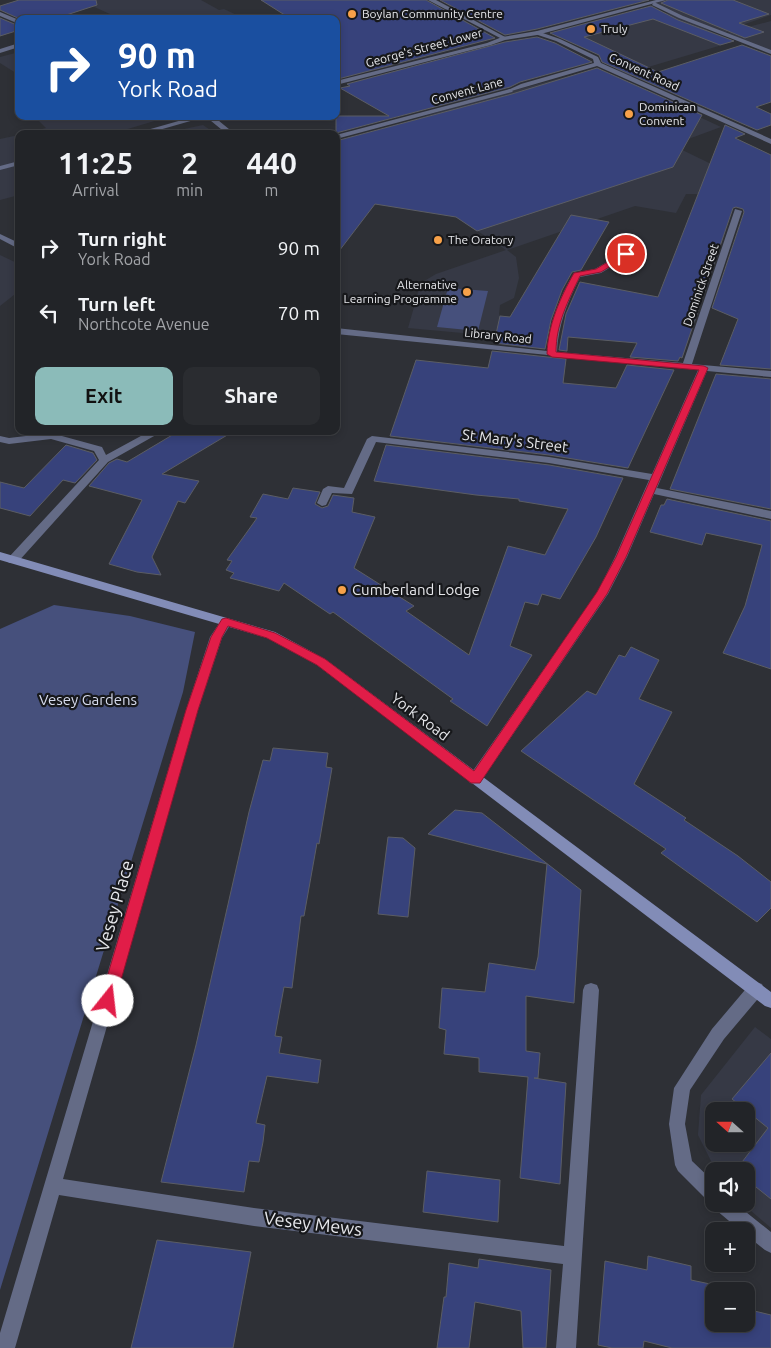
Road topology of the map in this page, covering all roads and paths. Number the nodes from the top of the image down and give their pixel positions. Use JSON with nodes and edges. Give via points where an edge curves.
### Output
{"nodes":[{"id":1,"x":431,"y":0,"type":"edge"},
{"id":2,"x":663,"y":0,"type":"edge"},
{"id":3,"x":654,"y":4,"type":"junction"},
{"id":4,"x":0,"y":14,"type":"edge"},
{"id":5,"x":15,"y":20,"type":"edge"},
{"id":6,"x":537,"y":33,"type":"junction"},
{"id":7,"x":504,"y":38,"type":"junction"},
{"id":8,"x":15,"y":46,"type":"edge"},
{"id":9,"x":0,"y":50,"type":"edge"},
{"id":10,"x":771,"y":52,"type":"edge"},
{"id":11,"x":598,"y":64,"type":"junction"},
{"id":12,"x":340,"y":82,"type":"edge"},
{"id":13,"x":190,"y":120,"type":"edge"},
{"id":14,"x":212,"y":120,"type":"edge"},
{"id":15,"x":152,"y":130,"type":"edge"},
{"id":16,"x":226,"y":130,"type":"edge"},
{"id":17,"x":340,"y":136,"type":"edge"},
{"id":18,"x":771,"y":142,"type":"edge"},
{"id":19,"x":15,"y":164,"type":"edge"},
{"id":20,"x":0,"y":168,"type":"edge"},
{"id":21,"x":738,"y":211,"type":"dead end"},
{"id":22,"x":0,"y":236,"type":"edge"},
{"id":23,"x":15,"y":245,"type":"edge"},
{"id":24,"x":626,"y":254,"type":"dead end"},
{"id":25,"x":340,"y":331,"type":"edge"},
{"id":26,"x":552,"y":354,"type":"junction"},
{"id":27,"x":686,"y":367,"type":"junction"},
{"id":28,"x":704,"y":368,"type":"junction"},
{"id":29,"x":771,"y":374,"type":"edge"},
{"id":30,"x":151,"y":435,"type":"edge"},
{"id":31,"x":0,"y":439,"type":"edge"},
{"id":32,"x":104,"y":460,"type":"junction"},
{"id":33,"x":652,"y":484,"type":"junction"},
{"id":34,"x":322,"y":502,"type":"dead end"},
{"id":35,"x":771,"y":515,"type":"edge"},
{"id":36,"x":0,"y":556,"type":"edge"},
{"id":37,"x":13,"y":560,"type":"junction"},
{"id":38,"x":226,"y":622,"type":"junction"},
{"id":39,"x":476,"y":779,"type":"junction"},
{"id":40,"x":756,"y":989,"type":"junction"},
{"id":41,"x":591,"y":990,"type":"dead end"},
{"id":42,"x":771,"y":1001,"type":"edge"},
{"id":43,"x":54,"y":1186,"type":"junction"},
{"id":44,"x":705,"y":1186,"type":"edge"},
{"id":45,"x":732,"y":1212,"type":"edge"},
{"id":46,"x":771,"y":1244,"type":"edge"},
{"id":47,"x":572,"y":1256,"type":"junction"},
{"id":48,"x":4,"y":1348,"type":"edge"},
{"id":49,"x":566,"y":1348,"type":"edge"}],
"edges":[{"from":1,"to":7,"type":"street"},
{"from":2,"to":3,"type":"street","name":"George's Street Lower"},
{"from":3,"to":6,"type":"street","name":"George's Street Lower"},
{"from":3,"to":10,"type":"street"},
{"from":4,"to":5,"type":"street"},
{"from":6,"to":7,"type":"street","name":"George's Street Lower"},
{"from":6,"to":11,"type":"street","name":"Convent Road","via":[[596,58]]},
{"from":7,"to":12,"type":"street","name":"George's Street Lower"},
{"from":8,"to":9,"type":"street"},
{"from":11,"to":17,"type":"street","name":"Convent Lane"},
{"from":11,"to":18,"type":"street","name":"Convent Road"},
{"from":13,"to":15,"type":"street"},
{"from":14,"to":16,"type":"street"},
{"from":19,"to":20,"type":"street"},
{"from":21,"to":27,"type":"street","name":"Dominick Street"},
{"from":22,"to":23,"type":"street"},
{"from":24,"to":26,"type":"street","via":[[598,271],[577,275],[552,337]]},
{"from":25,"to":26,"type":"street","name":"Library Road"},
{"from":26,"to":27,"type":"street","name":"Library Road"},
{"from":27,"to":28,"type":"street","name":"Library Road"},
{"from":28,"to":29,"type":"street","name":"Library Road"},
{"from":28,"to":33,"type":"street"},
{"from":30,"to":32,"type":"street"},
{"from":31,"to":32,"type":"street","via":[[9,441],[51,436],[98,449]]},
{"from":32,"to":37,"type":"street"},
{"from":33,"to":34,"type":"street","name":"St Mary's Street","via":[[605,468],[544,458],[372,440],[348,492],[328,489]]},
{"from":33,"to":35,"type":"street","name":"St Mary's Street"},
{"from":33,"to":39,"type":"street","via":[[602,594]]},
{"from":36,"to":37,"type":"main road","name":"York Road"},
{"from":37,"to":38,"type":"main road","name":"York Road"},
{"from":38,"to":39,"type":"main road","name":"York Road","via":[[271,635],[321,662]]},
{"from":38,"to":43,"type":"street","name":"Vesey Place","via":[[216,637],[192,710]]},
{"from":39,"to":40,"type":"main road","name":"York Road"},
{"from":40,"to":42,"type":"main road","name":"York Road"},
{"from":40,"to":44,"type":"street","via":[[718,1034],[682,1088],[677,1124],[684,1164]]},
{"from":41,"to":47,"type":"street"},
{"from":43,"to":47,"type":"street","name":"Vesey Mews","via":[[254,1217]]},
{"from":43,"to":48,"type":"street","name":"Vesey Place"},
{"from":45,"to":46,"type":"street"},
{"from":47,"to":49,"type":"street"}]}
